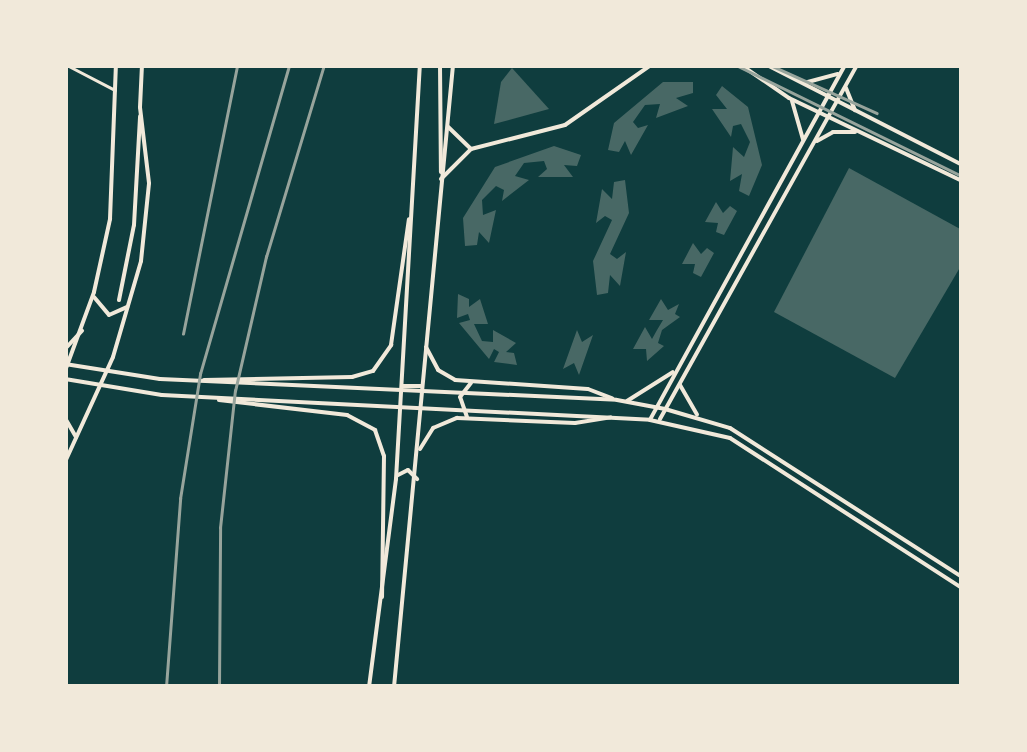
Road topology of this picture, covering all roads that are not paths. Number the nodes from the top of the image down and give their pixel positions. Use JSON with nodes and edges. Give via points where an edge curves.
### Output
{"nodes":[{"id":1,"x":67,"y":65,"type":"edge"},
{"id":2,"x":116,"y":65,"type":"edge"},
{"id":3,"x":142,"y":65,"type":"edge"},
{"id":4,"x":420,"y":65,"type":"edge"},
{"id":5,"x":440,"y":65,"type":"edge"},
{"id":6,"x":453,"y":65,"type":"edge"},
{"id":7,"x":651,"y":65,"type":"edge"},
{"id":8,"x":741,"y":65,"type":"edge"},
{"id":9,"x":767,"y":65,"type":"edge"},
{"id":10,"x":845,"y":65,"type":"edge"},
{"id":11,"x":857,"y":65,"type":"edge"},
{"id":12,"x":842,"y":71,"type":"junction"},
{"id":13,"x":798,"y":82,"type":"junction"},
{"id":14,"x":847,"y":83,"type":"junction"},
{"id":15,"x":116,"y":90,"type":"junction"},
{"id":16,"x":789,"y":98,"type":"junction"},
{"id":17,"x":827,"y":98,"type":"junction"},
{"id":18,"x":836,"y":103,"type":"junction"},
{"id":19,"x":140,"y":108,"type":"junction"},
{"id":20,"x":819,"y":112,"type":"junction"},
{"id":21,"x":828,"y":116,"type":"junction"},
{"id":22,"x":863,"y":116,"type":"junction"},
{"id":23,"x":447,"y":124,"type":"junction"},
{"id":24,"x":861,"y":132,"type":"junction"},
{"id":25,"x":802,"y":142,"type":"junction"},
{"id":26,"x":811,"y":148,"type":"junction"},
{"id":27,"x":471,"y":149,"type":"junction"},
{"id":28,"x":962,"y":165,"type":"edge"},
{"id":29,"x":786,"y":171,"type":"junction"},
{"id":30,"x":441,"y":172,"type":"junction"},
{"id":31,"x":795,"y":176,"type":"junction"},
{"id":32,"x":962,"y":181,"type":"edge"},
{"id":33,"x":440,"y":183,"type":"junction"},
{"id":34,"x":412,"y":208,"type":"junction"},
{"id":35,"x":94,"y":292,"type":"junction"},
{"id":36,"x":119,"y":300,"type":"dead end"},
{"id":37,"x":131,"y":302,"type":"junction"},
{"id":38,"x":82,"y":331,"type":"junction"},
{"id":39,"x":426,"y":347,"type":"junction"},
{"id":40,"x":65,"y":349,"type":"edge"},
{"id":41,"x":66,"y":367,"type":"edge"},
{"id":42,"x":106,"y":372,"type":"junction"},
{"id":43,"x":673,"y":372,"type":"junction"},
{"id":44,"x":65,"y":380,"type":"edge"},
{"id":45,"x":194,"y":381,"type":"junction"},
{"id":46,"x":680,"y":381,"type":"junction"},
{"id":47,"x":470,"y":383,"type":"junction"},
{"id":48,"x":402,"y":386,"type":"junction"},
{"id":49,"x":423,"y":386,"type":"junction"},
{"id":50,"x":100,"y":387,"type":"junction"},
{"id":51,"x":205,"y":397,"type":"junction"},
{"id":52,"x":616,"y":400,"type":"junction"},
{"id":53,"x":626,"y":401,"type":"junction"},
{"id":54,"x":656,"y":407,"type":"junction"},
{"id":55,"x":666,"y":408,"type":"junction"},
{"id":56,"x":619,"y":416,"type":"junction"},
{"id":57,"x":701,"y":417,"type":"junction"},
{"id":58,"x":65,"y":418,"type":"edge"},
{"id":59,"x":468,"y":418,"type":"junction"},
{"id":60,"x":650,"y":420,"type":"junction"},
{"id":61,"x":660,"y":421,"type":"junction"},
{"id":62,"x":75,"y":442,"type":"junction"},
{"id":63,"x":418,"y":453,"type":"junction"},
{"id":64,"x":65,"y":462,"type":"edge"},
{"id":65,"x":417,"y":478,"type":"junction"},
{"id":66,"x":396,"y":479,"type":"junction"},
{"id":67,"x":962,"y":577,"type":"edge"},
{"id":68,"x":962,"y":588,"type":"edge"},
{"id":69,"x":384,"y":607,"type":"junction"},
{"id":70,"x":369,"y":687,"type":"edge"},
{"id":71,"x":394,"y":687,"type":"edge"}],
"edges":[{"from":1,"to":15,"type":"street"},
{"from":2,"to":15,"type":"main road"},
{"from":3,"to":19,"type":"main road"},
{"from":4,"to":34,"type":"main road"},
{"from":5,"to":30,"type":"main road"},
{"from":6,"to":23,"type":"main road"},
{"from":7,"to":27,"type":"main road","via":[[565,125]]},
{"from":8,"to":16,"type":"main road"},
{"from":9,"to":13,"type":"main road"},
{"from":10,"to":12,"type":"main road"},
{"from":11,"to":14,"type":"main road"},
{"from":12,"to":13,"type":"main road"},
{"from":12,"to":17,"type":"main road"},
{"from":13,"to":17,"type":"main road"},
{"from":14,"to":18,"type":"main road"},
{"from":14,"to":22,"type":"main road","via":[[848,101]]},
{"from":15,"to":35,"type":"main road","via":[[110,219]]},
{"from":16,"to":20,"type":"main road"},
{"from":16,"to":25,"type":"main road","via":[[800,112]]},
{"from":17,"to":18,"type":"main road"},
{"from":17,"to":20,"type":"main road"},
{"from":18,"to":21,"type":"main road"},
{"from":18,"to":22,"type":"main road"},
{"from":19,"to":36,"type":"main road","via":[[134,225]]},
{"from":19,"to":37,"type":"main road","via":[[149,183]]},
{"from":20,"to":21,"type":"main road"},
{"from":20,"to":25,"type":"main road"},
{"from":21,"to":24,"type":"main road"},
{"from":21,"to":26,"type":"main road"},
{"from":22,"to":28,"type":"main road"},
{"from":23,"to":27,"type":"main road"},
{"from":23,"to":30,"type":"main road"},
{"from":24,"to":26,"type":"main road","via":[[834,132]]},
{"from":24,"to":32,"type":"main road"},
{"from":25,"to":29,"type":"main road"},
{"from":26,"to":31,"type":"main road"},
{"from":27,"to":33,"type":"main road"},
{"from":29,"to":31,"type":"main road"},
{"from":29,"to":43,"type":"main road"},
{"from":30,"to":33,"type":"main road"},
{"from":31,"to":46,"type":"main road"},
{"from":33,"to":39,"type":"main road"},
{"from":34,"to":45,"type":"main road","via":[[388,353],[367,375]]},
{"from":34,"to":48,"type":"main road"},
{"from":35,"to":37,"type":"main road","via":[[97,308],[110,315]]},
{"from":35,"to":38,"type":"main road"},
{"from":37,"to":42,"type":"main road"},
{"from":38,"to":40,"type":"main road"},
{"from":38,"to":41,"type":"main road"},
{"from":39,"to":47,"type":"main road","via":[[443,374]]},
{"from":39,"to":49,"type":"main road"},
{"from":41,"to":42,"type":"main road"},
{"from":42,"to":45,"type":"main road"},
{"from":42,"to":50,"type":"main road"},
{"from":43,"to":53,"type":"main road"},
{"from":43,"to":54,"type":"main road"},
{"from":44,"to":50,"type":"main road"},
{"from":45,"to":52,"type":"main road"},
{"from":46,"to":55,"type":"main road"},
{"from":46,"to":57,"type":"main road","via":[[687,406]]},
{"from":47,"to":52,"type":"main road","via":[[588,389]]},
{"from":47,"to":59,"type":"main road","via":[[460,396]]},
{"from":48,"to":49,"type":"main road"},
{"from":48,"to":66,"type":"main road"},
{"from":49,"to":63,"type":"main road"},
{"from":50,"to":51,"type":"main road"},
{"from":50,"to":62,"type":"main road"},
{"from":51,"to":56,"type":"main road"},
{"from":51,"to":69,"type":"main road","via":[[362,420],[383,446]]},
{"from":52,"to":53,"type":"main road"},
{"from":53,"to":54,"type":"main road"},
{"from":54,"to":55,"type":"main road"},
{"from":54,"to":60,"type":"main road"},
{"from":55,"to":57,"type":"main road"},
{"from":55,"to":61,"type":"main road"},
{"from":56,"to":59,"type":"main road","via":[[576,422]]},
{"from":56,"to":60,"type":"main road"},
{"from":57,"to":67,"type":"main road","via":[[760,446]]},
{"from":58,"to":62,"type":"main road","via":[[74,426]]},
{"from":59,"to":63,"type":"main road","via":[[438,424]]},
{"from":60,"to":61,"type":"main road"},
{"from":61,"to":68,"type":"main road","via":[[730,438]]},
{"from":62,"to":64,"type":"main road"},
{"from":63,"to":65,"type":"main road"},
{"from":65,"to":66,"type":"main road","via":[[404,470]]},
{"from":65,"to":71,"type":"main road"},
{"from":66,"to":69,"type":"main road"},
{"from":69,"to":70,"type":"main road"}]}
